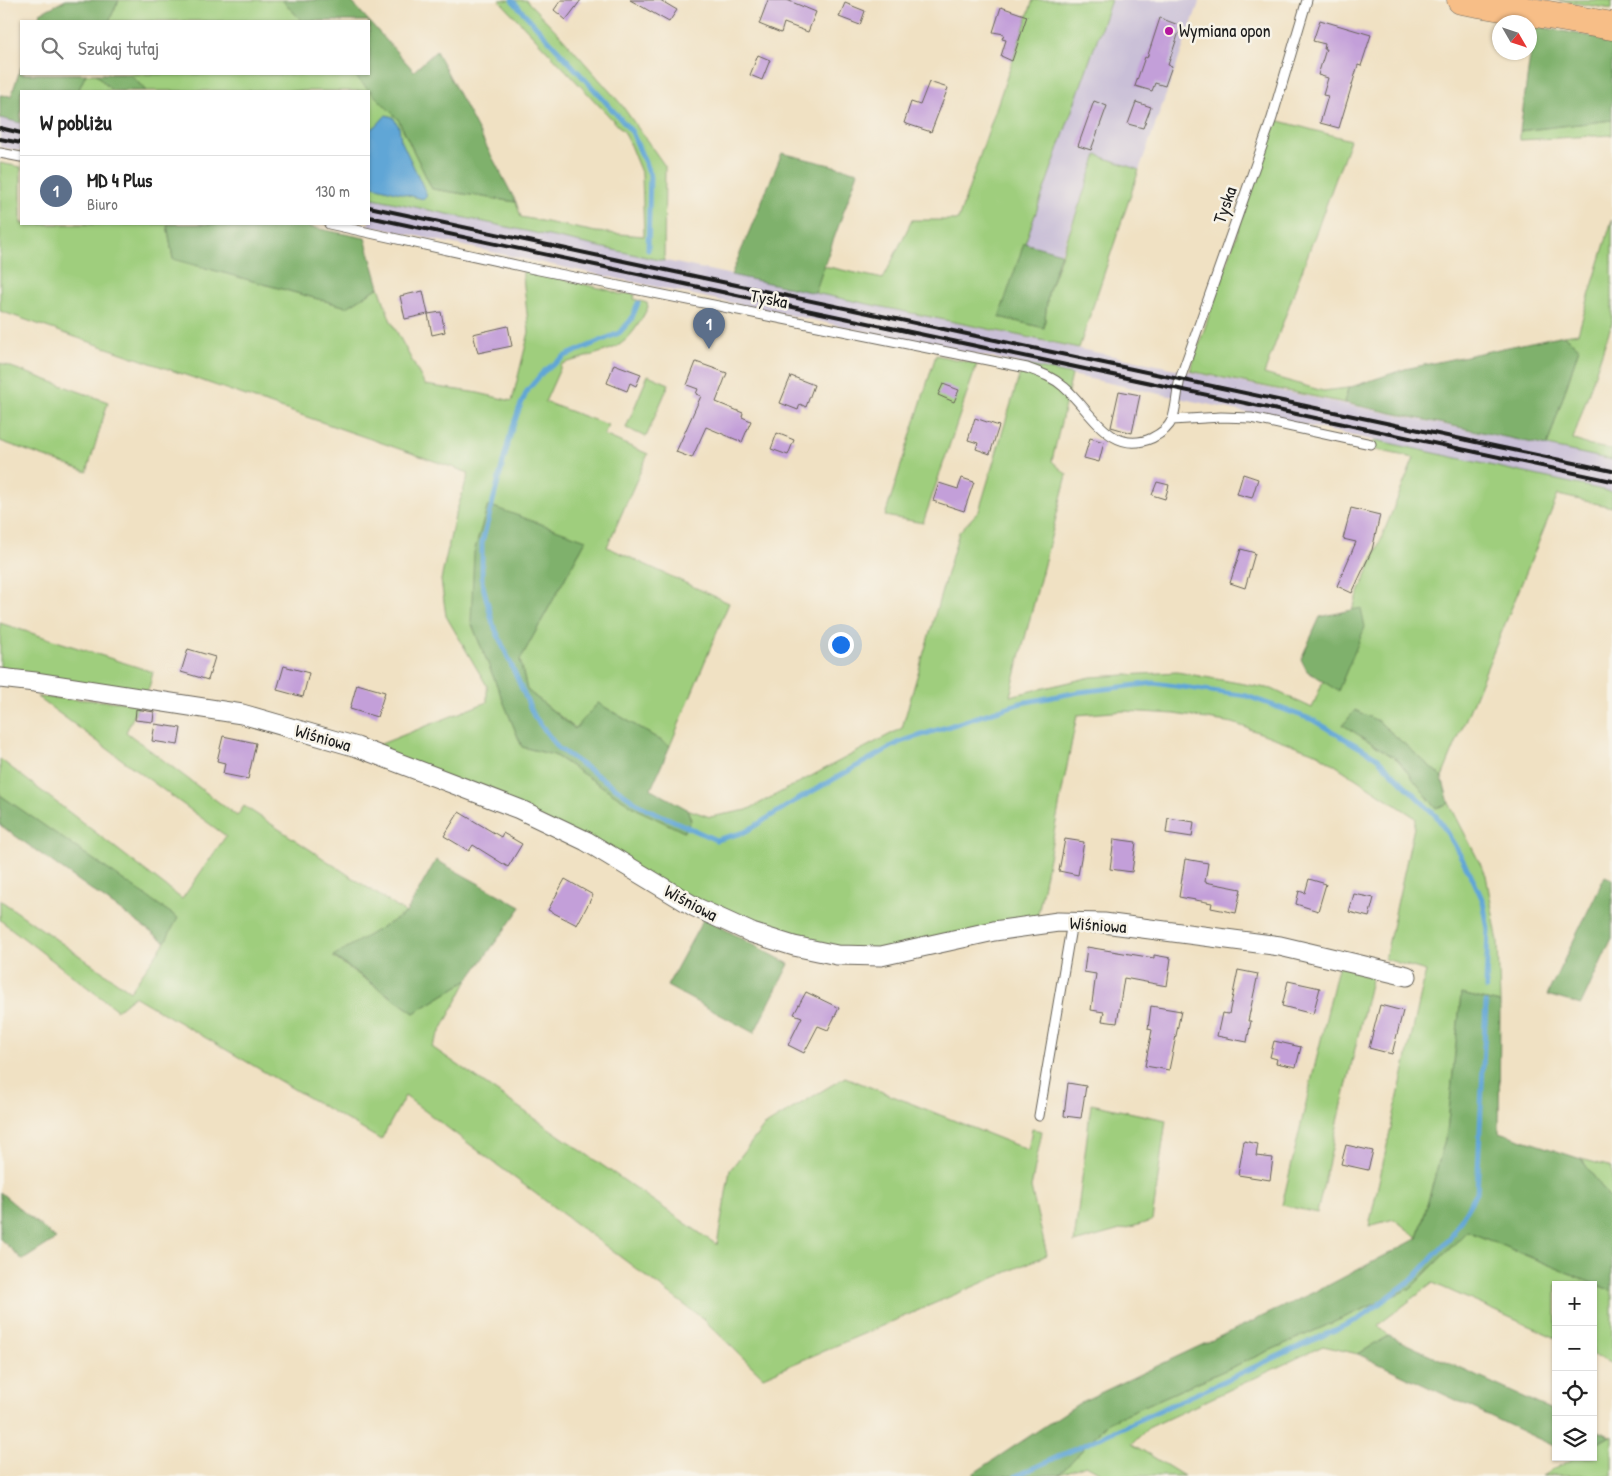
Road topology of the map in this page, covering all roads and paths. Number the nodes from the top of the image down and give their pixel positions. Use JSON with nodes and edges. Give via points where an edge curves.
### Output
{"nodes":[{"id":1,"x":1307,"y":0,"type":"edge"},
{"id":2,"x":1461,"y":0,"type":"edge"},
{"id":3,"x":1612,"y":26,"type":"edge"},
{"id":4,"x":0,"y":152,"type":"edge"},
{"id":5,"x":20,"y":157,"type":"edge"},
{"id":6,"x":334,"y":225,"type":"edge"},
{"id":7,"x":1172,"y":420,"type":"junction"},
{"id":8,"x":1371,"y":444,"type":"dead end"},
{"id":9,"x":0,"y":678,"type":"edge"},
{"id":10,"x":1072,"y":922,"type":"junction"},
{"id":11,"x":1407,"y":976,"type":"dead end"},
{"id":12,"x":1039,"y":1116,"type":"dead end"}],
"edges":[{"from":1,"to":7,"type":"lane","name":"Tyska","via":[[1272,118],[1180,379]]},
{"from":2,"to":3,"type":"main road"},
{"from":4,"to":5,"type":"lane"},
{"from":6,"to":7,"type":"lane","name":"Tyska","via":[[534,269],[1027,368],[1048,375],[1063,386],[1104,430],[1125,442],[1148,440],[1160,434]]},
{"from":7,"to":8,"type":"lane","via":[[1252,418]]},
{"from":9,"to":10,"type":"street","name":"Wiśniowa","via":[[242,714],[357,748],[519,809],[586,841],[695,907],[752,933],[794,946],[837,955],[881,956],[994,931]]},
{"from":10,"to":11,"type":"street","name":"Wiśniowa","via":[[1104,923],[1280,946]]},
{"from":10,"to":12,"type":"lane"}]}
